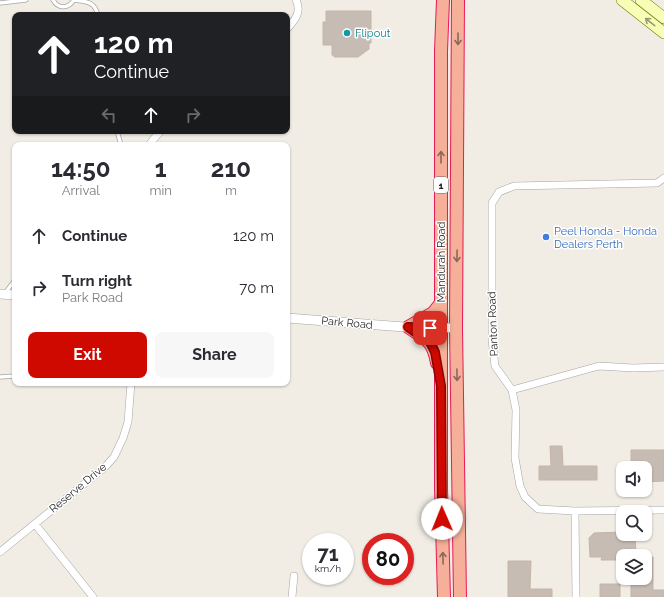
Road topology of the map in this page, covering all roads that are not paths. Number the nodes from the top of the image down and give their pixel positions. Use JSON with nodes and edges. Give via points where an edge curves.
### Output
{"nodes":[{"id":1,"x":26,"y":0,"type":"edge"},
{"id":2,"x":53,"y":0,"type":"edge"},
{"id":3,"x":74,"y":0,"type":"edge"},
{"id":4,"x":296,"y":0,"type":"edge"},
{"id":5,"x":435,"y":0,"type":"edge"},
{"id":6,"x":443,"y":0,"type":"edge"},
{"id":7,"x":458,"y":0,"type":"edge"},
{"id":8,"x":641,"y":0,"type":"edge"},
{"id":9,"x":625,"y":1,"type":"edge"},
{"id":10,"x":0,"y":3,"type":"edge"},
{"id":11,"x":97,"y":12,"type":"edge"},
{"id":12,"x":664,"y":18,"type":"edge"},
{"id":13,"x":441,"y":23,"type":"junction"},
{"id":14,"x":290,"y":26,"type":"edge"},
{"id":15,"x":664,"y":33,"type":"edge"},
{"id":16,"x":157,"y":134,"type":"edge"},
{"id":17,"x":151,"y":142,"type":"edge"},
{"id":18,"x":664,"y":178,"type":"edge"},
{"id":19,"x":12,"y":283,"type":"edge"},
{"id":20,"x":2,"y":294,"type":"edge"},
{"id":21,"x":12,"y":295,"type":"edge"},
{"id":22,"x":441,"y":303,"type":"junction"},
{"id":23,"x":290,"y":318,"type":"edge"},
{"id":24,"x":408,"y":327,"type":"junction"},
{"id":25,"x":441,"y":332,"type":"junction"},
{"id":26,"x":456,"y":332,"type":"junction"},
{"id":27,"x":664,"y":367,"type":"edge"},
{"id":28,"x":12,"y":376,"type":"edge"},
{"id":29,"x":0,"y":377,"type":"edge"},
{"id":30,"x":131,"y":386,"type":"edge"},
{"id":31,"x":441,"y":386,"type":"junction"},
{"id":32,"x":512,"y":390,"type":"junction"},
{"id":33,"x":664,"y":510,"type":"edge"},
{"id":34,"x":575,"y":511,"type":"junction"},
{"id":35,"x":35,"y":524,"type":"junction"},
{"id":36,"x":0,"y":552,"type":"edge"},
{"id":37,"x":294,"y":576,"type":"dead end"},
{"id":38,"x":93,"y":597,"type":"edge"},
{"id":39,"x":292,"y":597,"type":"edge"},
{"id":40,"x":444,"y":597,"type":"edge"},
{"id":41,"x":460,"y":597,"type":"edge"},
{"id":42,"x":576,"y":597,"type":"edge"}],
"edges":[{"from":1,"to":10,"type":"lane"},
{"from":2,"to":3,"type":"lane","via":[[58,6],[65,7]]},
{"from":3,"to":11,"type":"lane","via":[[88,2]]},
{"from":4,"to":14,"type":"street","via":[[298,14]]},
{"from":5,"to":13,"type":"highway"},
{"from":6,"to":13,"type":"highway","name":"Mandurah Road","number":"1"},
{"from":7,"to":26,"type":"highway","name":"Mandurah Road","number":"1","one_way":true},
{"from":8,"to":12,"type":"main road"},
{"from":15,"to":9,"type":"main road","one_way":true},
{"from":22,"to":13,"type":"highway","name":"Mandurah Road","number":"1","one_way":true},
{"from":16,"to":17,"type":"street"},
{"from":18,"to":32,"type":"street","name":"Panton Road","via":[[657,183],[514,186],[499,192],[492,203],[492,340],[495,366]]},
{"from":19,"to":20,"type":"lane"},
{"from":20,"to":21,"type":"street"},
{"from":22,"to":24,"type":"highway","via":[[433,313]]},
{"from":22,"to":25,"type":"highway","name":"Mandurah Road","number":"1"},
{"from":23,"to":24,"type":"street","name":"Park Road"},
{"from":24,"to":25,"type":"street","name":"Park Road"},
{"from":24,"to":31,"type":"highway","via":[[430,342],[435,352]]},
{"from":25,"to":26,"type":"street","name":"Park Road"},
{"from":25,"to":31,"type":"highway","name":"Mandurah Road","number":"1"},
{"from":26,"to":41,"type":"highway","name":"Mandurah Road","number":"1","one_way":true},
{"from":27,"to":32,"type":"street","via":[[599,366]]},
{"from":28,"to":29,"type":"lane"},
{"from":30,"to":35,"type":"street","name":"Reserve Drive","via":[[128,422],[114,457]]},
{"from":40,"to":31,"type":"highway","name":"Mandurah Road","number":"1","one_way":true},
{"from":32,"to":34,"type":"street","name":"Panton Road","via":[[516,410],[516,458],[520,486],[525,497],[538,510]]},
{"from":33,"to":34,"type":"street","name":"Panton Road"},
{"from":34,"to":42,"type":"street"},
{"from":35,"to":36,"type":"street","name":"Reserve Drive"},
{"from":35,"to":38,"type":"street"},
{"from":37,"to":39,"type":"street"}]}
